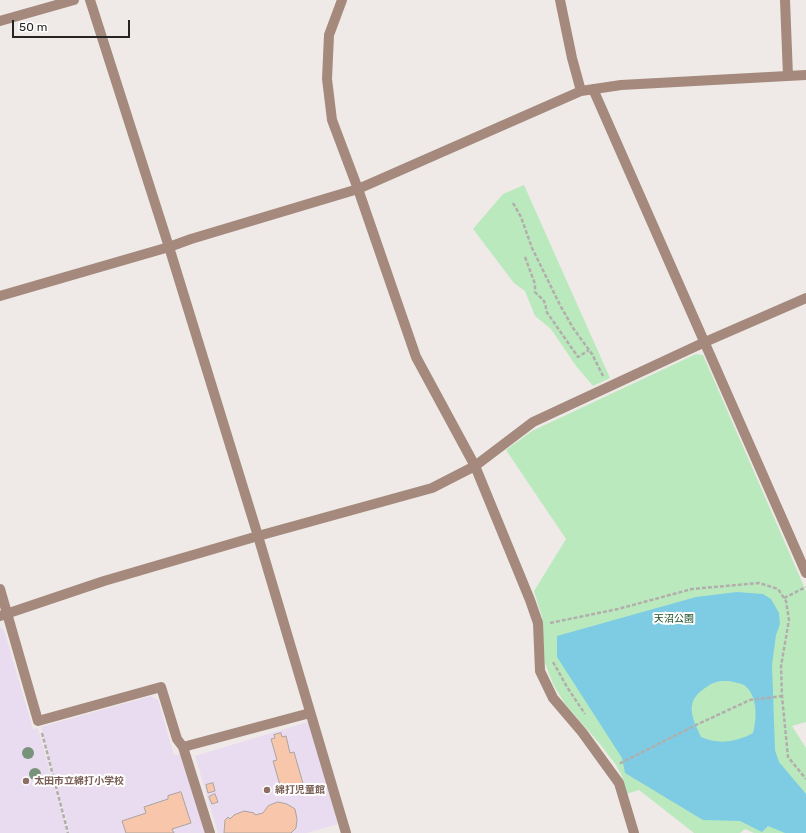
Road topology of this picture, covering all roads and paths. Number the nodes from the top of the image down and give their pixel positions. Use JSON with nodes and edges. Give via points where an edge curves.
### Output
{"nodes":[{"id":1,"x":74,"y":0,"type":"edge"},
{"id":2,"x":90,"y":0,"type":"edge"},
{"id":3,"x":342,"y":0,"type":"edge"},
{"id":4,"x":560,"y":0,"type":"edge"},
{"id":5,"x":785,"y":0,"type":"edge"},
{"id":6,"x":0,"y":21,"type":"edge"},
{"id":7,"x":788,"y":76,"type":"junction"},
{"id":8,"x":805,"y":76,"type":"edge"},
{"id":9,"x":593,"y":89,"type":"junction"},
{"id":10,"x":581,"y":91,"type":"junction"},
{"id":11,"x":358,"y":189,"type":"junction"},
{"id":12,"x":513,"y":203,"type":"dead end"},
{"id":13,"x":169,"y":247,"type":"junction"},
{"id":14,"x":524,"y":257,"type":"dead end"},
{"id":15,"x":0,"y":296,"type":"edge"},
{"id":16,"x":806,"y":298,"type":"edge"},
{"id":17,"x":705,"y":342,"type":"junction"},
{"id":18,"x":589,"y":350,"type":"junction"},
{"id":19,"x":608,"y":387,"type":"junction"},
{"id":20,"x":475,"y":466,"type":"junction"},
{"id":21,"x":258,"y":536,"type":"junction"},
{"id":22,"x":806,"y":573,"type":"edge"},
{"id":23,"x":806,"y":586,"type":"edge"},
{"id":24,"x":0,"y":589,"type":"edge"},
{"id":25,"x":784,"y":598,"type":"junction"},
{"id":26,"x":3,"y":615,"type":"edge"},
{"id":27,"x":538,"y":623,"type":"junction"},
{"id":28,"x":552,"y":660,"type":"dead end"},
{"id":29,"x":782,"y":696,"type":"junction"},
{"id":30,"x":310,"y":713,"type":"junction"},
{"id":31,"x":589,"y":719,"type":"dead end"},
{"id":32,"x":38,"y":721,"type":"junction"},
{"id":33,"x":183,"y":747,"type":"junction"},
{"id":34,"x":617,"y":758,"type":"dead end"},
{"id":35,"x":806,"y":779,"type":"edge"},
{"id":36,"x":68,"y":833,"type":"edge"},
{"id":37,"x":210,"y":833,"type":"edge"},
{"id":38,"x":346,"y":833,"type":"edge"},
{"id":39,"x":634,"y":833,"type":"edge"}],
"edges":[{"from":1,"to":6,"type":"street"},
{"from":2,"to":13,"type":"street"},
{"from":3,"to":11,"type":"street","via":[[329,36],[327,79],[332,120]]},
{"from":4,"to":10,"type":"street"},
{"from":5,"to":7,"type":"street"},
{"from":7,"to":8,"type":"street"},
{"from":7,"to":9,"type":"street","via":[[621,85]]},
{"from":9,"to":10,"type":"street"},
{"from":9,"to":17,"type":"street"},
{"from":10,"to":11,"type":"street"},
{"from":11,"to":13,"type":"street"},
{"from":11,"to":20,"type":"street","via":[[416,357]]},
{"from":12,"to":18,"type":"path","via":[[560,306]]},
{"from":13,"to":15,"type":"street"},
{"from":13,"to":21,"type":"street"},
{"from":14,"to":18,"type":"path","via":[[535,284],[535,292],[546,303],[546,311],[578,357]]},
{"from":16,"to":17,"type":"street"},
{"from":17,"to":19,"type":"street"},
{"from":17,"to":22,"type":"street"},
{"from":18,"to":19,"type":"path"},
{"from":19,"to":20,"type":"street","via":[[533,422]]},
{"from":20,"to":21,"type":"street","via":[[432,488]]},
{"from":20,"to":27,"type":"street"},
{"from":21,"to":26,"type":"street","via":[[104,581]]},
{"from":21,"to":30,"type":"street"},
{"from":23,"to":25,"type":"path"},
{"from":24,"to":26,"type":"street"},
{"from":25,"to":27,"type":"path","via":[[778,589],[759,583],[692,589],[611,611],[547,624]]},
{"from":25,"to":29,"type":"path","via":[[789,620],[781,666]]},
{"from":26,"to":32,"type":"street"},
{"from":27,"to":39,"type":"street","via":[[540,671],[553,698],[582,732],[619,783]]},
{"from":28,"to":31,"type":"path"},
{"from":29,"to":34,"type":"path","via":[[750,700],[621,763]]},
{"from":29,"to":35,"type":"path","via":[[788,757]]},
{"from":30,"to":33,"type":"street"},
{"from":30,"to":38,"type":"street"},
{"from":32,"to":33,"type":"street","via":[[161,687],[177,739]]},
{"from":32,"to":36,"type":"path"},
{"from":33,"to":37,"type":"street"}]}
